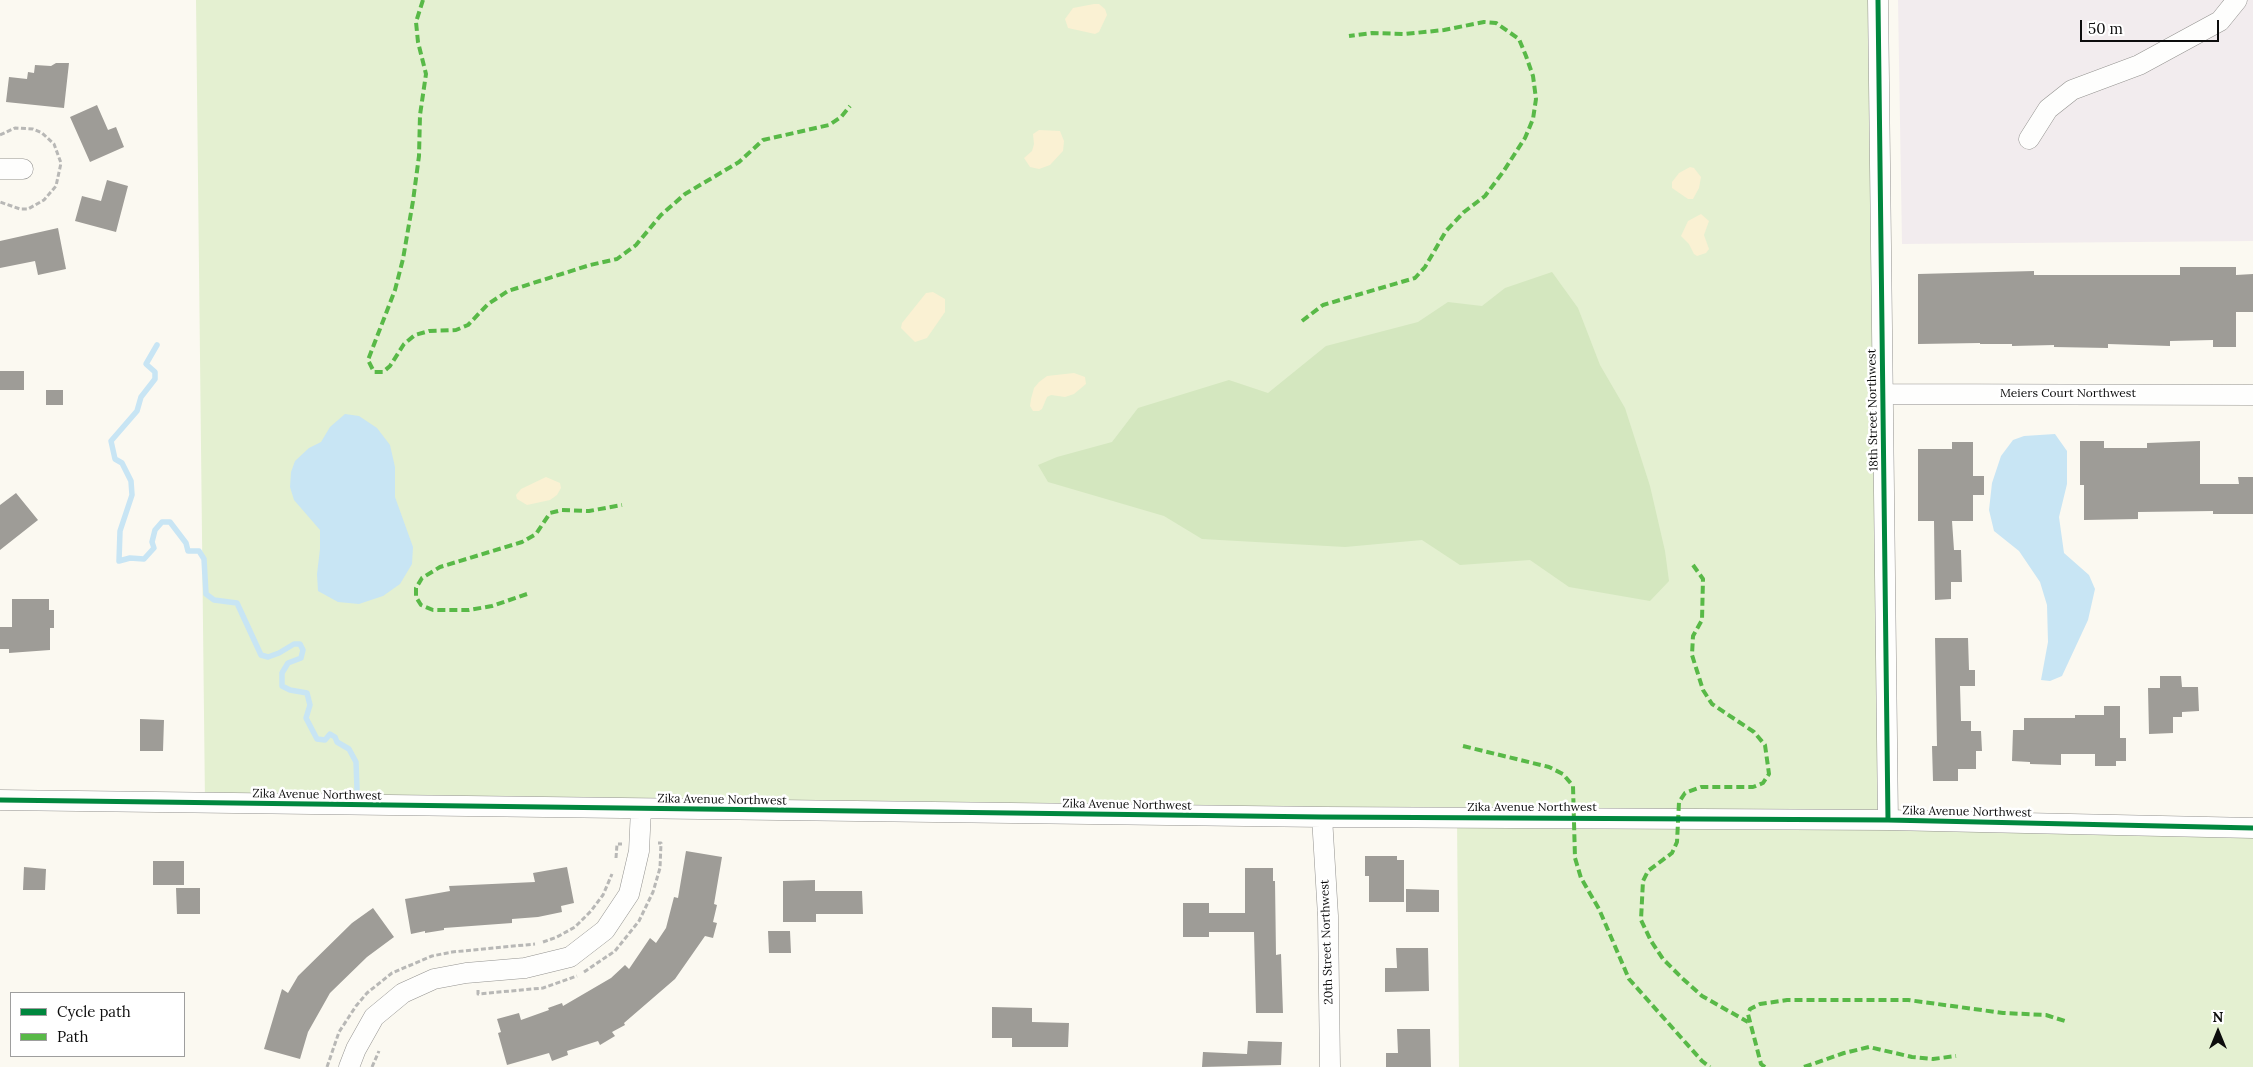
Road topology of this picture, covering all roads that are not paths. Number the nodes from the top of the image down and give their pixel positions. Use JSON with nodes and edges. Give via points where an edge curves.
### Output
{"nodes":[{"id":1,"x":1878,"y":0,"type":"edge"},
{"id":2,"x":2238,"y":0,"type":"edge"},
{"id":3,"x":2029,"y":139,"type":"dead end"},
{"id":4,"x":0,"y":169,"type":"edge"},
{"id":5,"x":23,"y":169,"type":"dead end"},
{"id":6,"x":1883,"y":394,"type":"junction"},
{"id":7,"x":2253,"y":395,"type":"edge"},
{"id":8,"x":0,"y":800,"type":"edge"},
{"id":9,"x":641,"y":809,"type":"junction"},
{"id":10,"x":1322,"y":818,"type":"junction"},
{"id":11,"x":1888,"y":820,"type":"junction"},
{"id":12,"x":2253,"y":828,"type":"edge"},
{"id":13,"x":349,"y":1067,"type":"edge"},
{"id":14,"x":1330,"y":1067,"type":"edge"}],
"edges":[{"from":1,"to":6,"type":"street","name":"18th Street Northwest"},
{"from":2,"to":3,"type":"street","via":[[2220,21],[2147,61],[2072,90],[2048,109]]},
{"from":4,"to":5,"type":"street"},
{"from":6,"to":7,"type":"street","name":"Meiers Court Northwest"},
{"from":6,"to":11,"type":"street","name":"18th Street Northwest"},
{"from":8,"to":9,"type":"street","name":"Zika Avenue Northwest"},
{"from":9,"to":10,"type":"street","name":"Zika Avenue Northwest"},
{"from":9,"to":13,"type":"street","via":[[640,851],[629,894],[605,930],[570,957],[525,968],[434,978],[403,993],[374,1017]]},
{"from":10,"to":11,"type":"street","name":"Zika Avenue Northwest"},
{"from":10,"to":14,"type":"street","name":"20th Street Northwest","via":[[1328,916]]},
{"from":11,"to":12,"type":"street","name":"Zika Avenue Northwest"}]}
